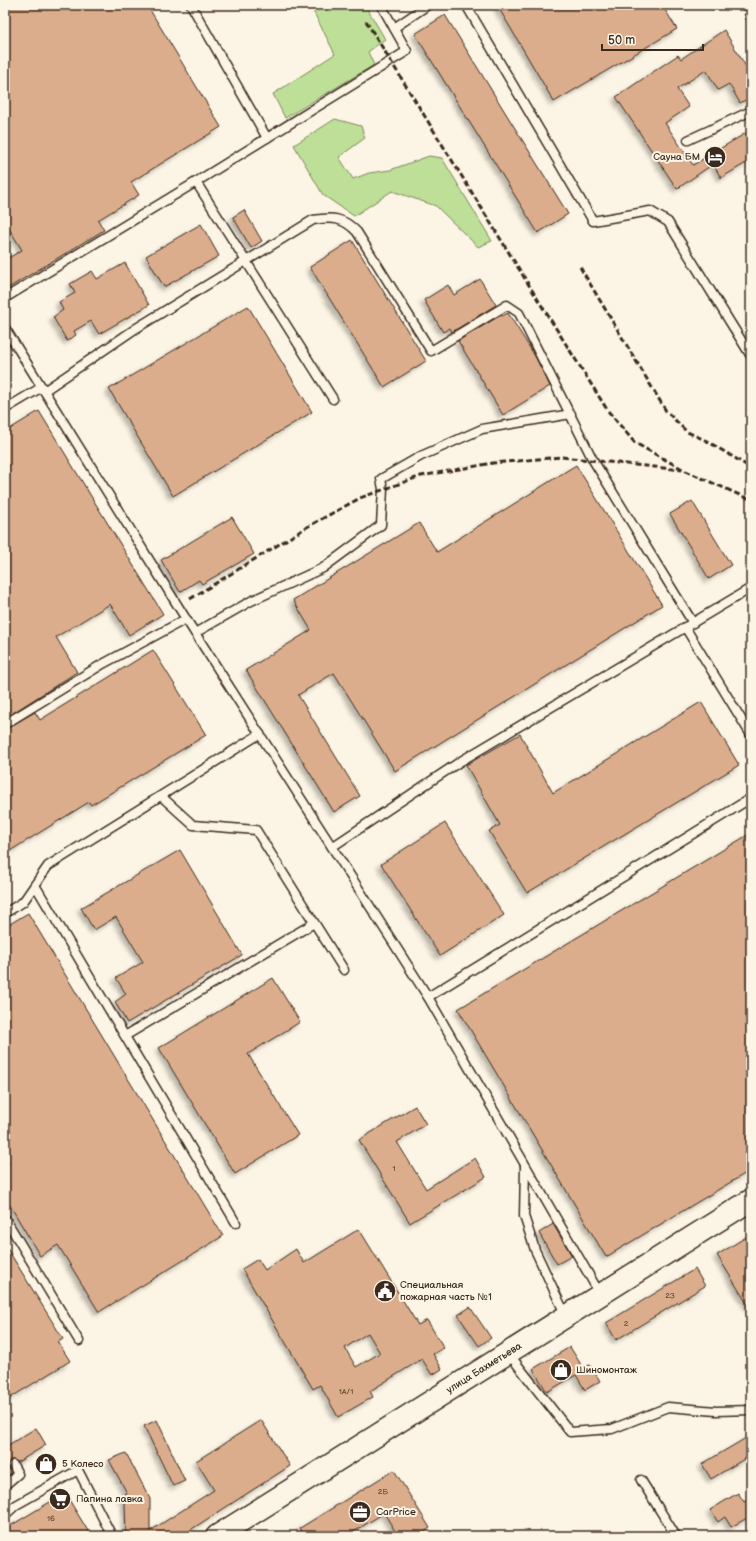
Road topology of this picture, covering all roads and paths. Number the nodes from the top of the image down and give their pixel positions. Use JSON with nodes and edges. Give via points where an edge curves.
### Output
{"nodes":[{"id":1,"x":191,"y":5,"type":"edge"},
{"id":2,"x":381,"y":5,"type":"edge"},
{"id":3,"x":428,"y":5,"type":"edge"},
{"id":4,"x":466,"y":5,"type":"edge"},
{"id":5,"x":394,"y":28,"type":"junction"},
{"id":6,"x":751,"y":111,"type":"edge"},
{"id":7,"x":267,"y":138,"type":"junction"},
{"id":8,"x":688,"y":140,"type":"dead end"},
{"id":9,"x":196,"y":182,"type":"junction"},
{"id":10,"x":245,"y":262,"type":"junction"},
{"id":11,"x":5,"y":298,"type":"edge"},
{"id":12,"x":5,"y":328,"type":"edge"},
{"id":13,"x":751,"y":356,"type":"edge"},
{"id":14,"x":43,"y":389,"type":"junction"},
{"id":15,"x":333,"y":398,"type":"dead end"},
{"id":16,"x":5,"y":409,"type":"edge"},
{"id":17,"x":571,"y":414,"type":"junction"},
{"id":18,"x":751,"y":588,"type":"edge"},
{"id":19,"x":186,"y":619,"type":"junction"},
{"id":20,"x":693,"y":623,"type":"junction"},
{"id":21,"x":685,"y":627,"type":"junction"},
{"id":22,"x":195,"y":633,"type":"junction"},
{"id":23,"x":5,"y":724,"type":"edge"},
{"id":24,"x":260,"y":734,"type":"junction"},
{"id":25,"x":751,"y":735,"type":"edge"},
{"id":26,"x":161,"y":796,"type":"junction"},
{"id":27,"x":751,"y":798,"type":"edge"},
{"id":28,"x":332,"y":847,"type":"junction"},
{"id":29,"x":35,"y":885,"type":"junction"},
{"id":30,"x":5,"y":913,"type":"edge"},
{"id":31,"x":314,"y":923,"type":"junction"},
{"id":32,"x":344,"y":970,"type":"dead end"},
{"id":33,"x":428,"y":997,"type":"junction"},
{"id":34,"x":125,"y":1036,"type":"junction"},
{"id":35,"x":525,"y":1165,"type":"junction"},
{"id":36,"x":751,"y":1200,"type":"edge"},
{"id":37,"x":5,"y":1218,"type":"edge"},
{"id":38,"x":236,"y":1223,"type":"dead end"},
{"id":39,"x":600,"y":1295,"type":"junction"},
{"id":40,"x":566,"y":1317,"type":"junction"},
{"id":41,"x":79,"y":1341,"type":"dead end"},
{"id":42,"x":508,"y":1353,"type":"junction"},
{"id":43,"x":751,"y":1410,"type":"edge"},
{"id":44,"x":13,"y":1465,"type":"dead end"},
{"id":45,"x":641,"y":1480,"type":"dead end"},
{"id":46,"x":5,"y":1485,"type":"edge"},
{"id":47,"x":5,"y":1516,"type":"edge"},
{"id":48,"x":112,"y":1536,"type":"edge"},
{"id":49,"x":217,"y":1536,"type":"edge"},
{"id":50,"x":676,"y":1536,"type":"edge"}],
"edges":[{"from":1,"to":7,"type":"lane"},
{"from":2,"to":5,"type":"lane"},
{"from":3,"to":5,"type":"lane"},
{"from":4,"to":13,"type":"lane","via":[[593,221],[650,211],[668,222]]},
{"from":5,"to":7,"type":"lane","via":[[407,51]]},
{"from":6,"to":8,"type":"lane"},
{"from":7,"to":9,"type":"lane"},
{"from":9,"to":10,"type":"lane"},
{"from":9,"to":11,"type":"lane"},
{"from":10,"to":14,"type":"lane"},
{"from":10,"to":15,"type":"lane"},
{"from":10,"to":17,"type":"lane","via":[[313,220],[331,218],[349,223],[431,351],[507,305],[519,313]]},
{"from":12,"to":14,"type":"lane"},
{"from":14,"to":16,"type":"lane"},
{"from":14,"to":19,"type":"lane"},
{"from":17,"to":20,"type":"lane","via":[[593,460]]},
{"from":17,"to":22,"type":"lane","via":[[482,429],[421,456],[381,479],[381,525],[323,568],[251,601]]},
{"from":18,"to":20,"type":"lane"},
{"from":19,"to":22,"type":"lane"},
{"from":19,"to":23,"type":"lane","via":[[100,665]]},
{"from":20,"to":21,"type":"lane"},
{"from":21,"to":25,"type":"lane"},
{"from":21,"to":28,"type":"lane","via":[[461,761]]},
{"from":22,"to":24,"type":"lane"},
{"from":24,"to":26,"type":"lane"},
{"from":24,"to":28,"type":"lane"},
{"from":26,"to":29,"type":"lane","via":[[48,866]]},
{"from":26,"to":31,"type":"lane","via":[[193,825],[256,830]]},
{"from":27,"to":33,"type":"lane"},
{"from":28,"to":33,"type":"lane"},
{"from":29,"to":30,"type":"lane","via":[[23,902]]},
{"from":29,"to":34,"type":"lane"},
{"from":31,"to":32,"type":"lane"},
{"from":31,"to":34,"type":"lane"},
{"from":33,"to":35,"type":"lane"},
{"from":34,"to":38,"type":"lane"},
{"from":35,"to":39,"type":"lane"},
{"from":35,"to":40,"type":"lane","via":[[524,1216],[535,1250]]},
{"from":36,"to":39,"type":"street","name":"улица Бахметьева"},
{"from":37,"to":41,"type":"lane"},
{"from":39,"to":40,"type":"street","name":"улица Бахметьева"},
{"from":40,"to":42,"type":"street","name":"улица Бахметьева"},
{"from":42,"to":43,"type":"lane","via":[[570,1432],[612,1429],[668,1407],[716,1411]]},
{"from":42,"to":49,"type":"street","name":"улица Бахметьева"},
{"from":44,"to":46,"type":"lane","via":[[18,1474]]},
{"from":45,"to":50,"type":"lane"},
{"from":47,"to":48,"type":"lane","via":[[16,1505],[78,1470]]}]}
